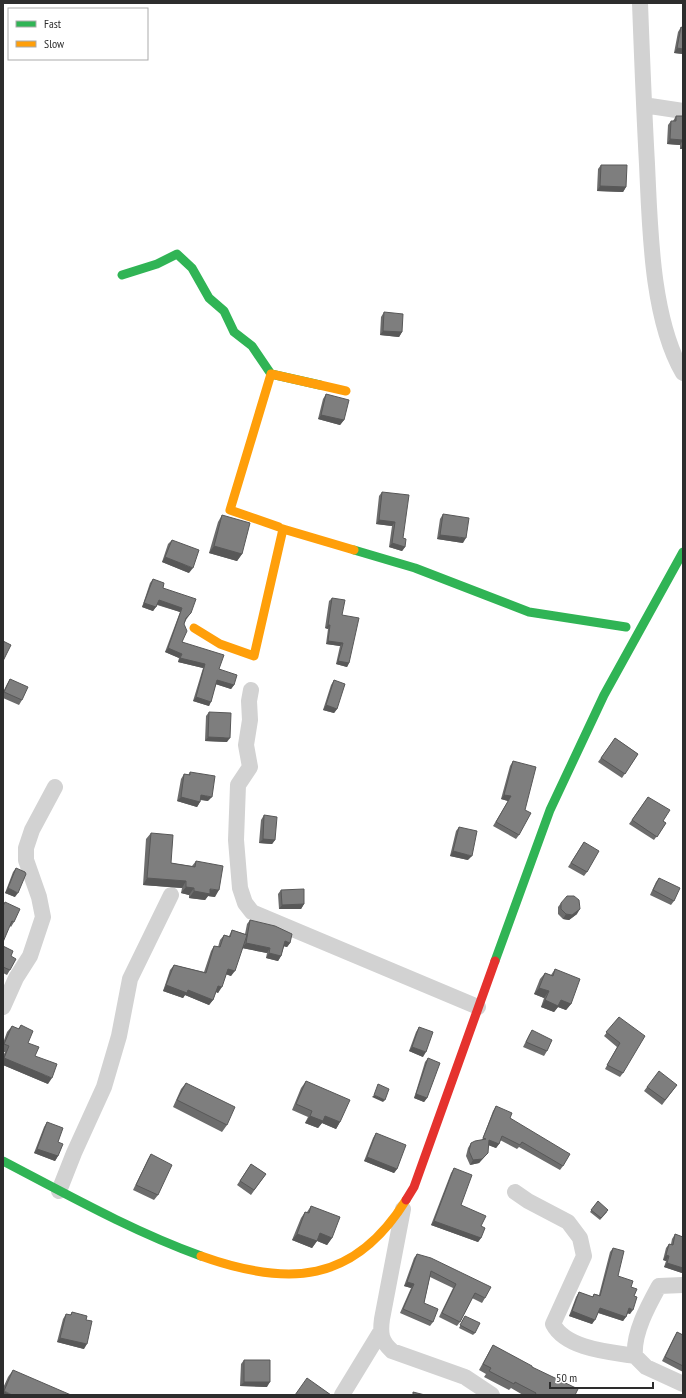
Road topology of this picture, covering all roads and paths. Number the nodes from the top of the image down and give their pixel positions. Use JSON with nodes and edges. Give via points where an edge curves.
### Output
{"nodes":[{"id":1,"x":640,"y":3,"type":"edge"},
{"id":2,"x":650,"y":106,"type":"dead end"},
{"id":3,"x":683,"y":111,"type":"edge"},
{"id":4,"x":122,"y":275,"type":"dead end"},
{"id":5,"x":683,"y":373,"type":"edge"},
{"id":6,"x":271,"y":374,"type":"junction"},
{"id":7,"x":279,"y":527,"type":"dead end"},
{"id":8,"x":683,"y":552,"type":"edge"},
{"id":9,"x":626,"y":627,"type":"dead end"},
{"id":10,"x":194,"y":628,"type":"dead end"},
{"id":11,"x":251,"y":690,"type":"dead end"},
{"id":12,"x":55,"y":787,"type":"dead end"},
{"id":13,"x":171,"y":895,"type":"dead end"},
{"id":14,"x":478,"y":1007,"type":"junction"},
{"id":15,"x":3,"y":1008,"type":"edge"},
{"id":16,"x":3,"y":1161,"type":"edge"},
{"id":17,"x":59,"y":1191,"type":"junction"},
{"id":18,"x":515,"y":1192,"type":"dead end"},
{"id":19,"x":404,"y":1203,"type":"junction"},
{"id":20,"x":683,"y":1285,"type":"edge"},
{"id":21,"x":381,"y":1331,"type":"junction"},
{"id":22,"x":635,"y":1356,"type":"junction"},
{"id":23,"x":683,"y":1384,"type":"edge"},
{"id":24,"x":342,"y":1395,"type":"edge"},
{"id":25,"x":492,"y":1395,"type":"edge"}],
"edges":[{"from":1,"to":5,"type":"street","via":[[654,258],[666,331]]},
{"from":2,"to":3,"type":"street"},
{"from":4,"to":6,"type":"street","via":[[157,264],[177,254],[192,268],[210,298],[224,311],[234,332],[252,346]]},
{"from":6,"to":6,"type":"street","via":[[308,381],[346,391],[308,382]]},
{"from":6,"to":7,"type":"street","via":[[230,510]]},
{"from":8,"to":14,"type":"street","via":[[604,695],[550,810]]},
{"from":9,"to":10,"type":"street","via":[[529,612],[415,568],[283,529],[254,656],[220,644]]},
{"from":11,"to":14,"type":"street","via":[[246,745],[250,767],[238,785],[236,812],[239,873],[245,903],[252,912]]},
{"from":12,"to":15,"type":"street","via":[[32,830],[26,848],[26,860],[39,896],[43,917],[30,956],[16,978]]},
{"from":13,"to":17,"type":"street","via":[[130,979],[119,1036],[104,1087]]},
{"from":14,"to":19,"type":"street","via":[[414,1188]]},
{"from":16,"to":17,"type":"street"},
{"from":17,"to":19,"type":"street","via":[[109,1217],[199,1256],[254,1271],[297,1275],[325,1270],[365,1250],[390,1226]]},
{"from":18,"to":22,"type":"street","via":[[568,1222],[580,1238],[584,1256],[553,1324],[558,1334],[600,1350]]},
{"from":19,"to":21,"type":"street"},
{"from":20,"to":22,"type":"street","via":[[659,1286],[634,1345]]},
{"from":21,"to":24,"type":"street"},
{"from":21,"to":25,"type":"street","via":[[384,1344],[392,1351],[465,1377]]},
{"from":22,"to":23,"type":"street","via":[[646,1367]]}]}
